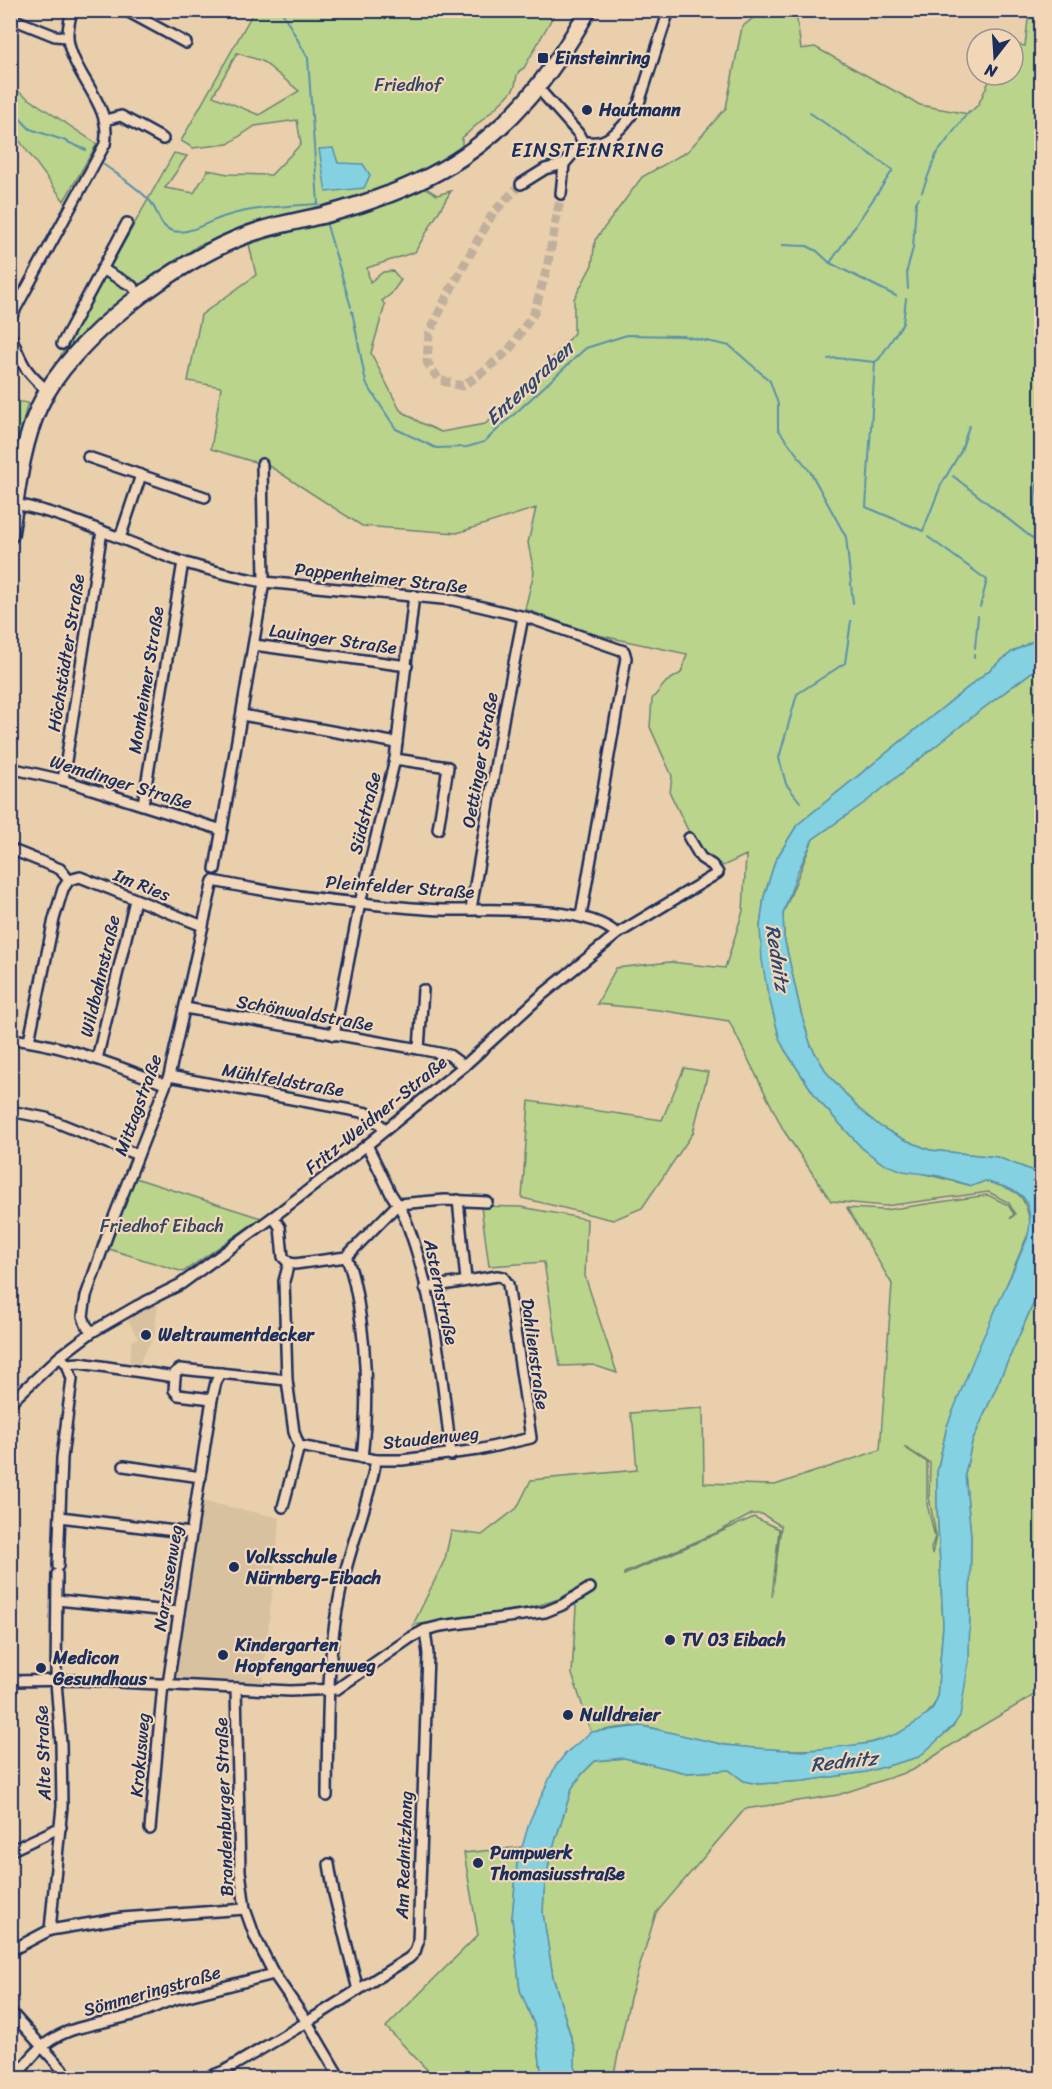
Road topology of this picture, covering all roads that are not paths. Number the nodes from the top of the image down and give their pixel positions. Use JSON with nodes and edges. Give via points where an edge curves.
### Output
{"nodes":[{"id":1,"x":72,"y":10,"type":"edge"},
{"id":2,"x":125,"y":10,"type":"edge"},
{"id":3,"x":588,"y":10,"type":"edge"},
{"id":4,"x":669,"y":10,"type":"edge"},
{"id":5,"x":10,"y":18,"type":"edge"},
{"id":6,"x":68,"y":37,"type":"junction"},
{"id":7,"x":186,"y":43,"type":"dead end"},
{"id":8,"x":538,"y":88,"type":"junction"},
{"id":9,"x":105,"y":120,"type":"junction"},
{"id":10,"x":163,"y":139,"type":"dead end"},
{"id":11,"x":583,"y":142,"type":"junction"},
{"id":12,"x":564,"y":164,"type":"junction"},
{"id":13,"x":521,"y":184,"type":"tunnel mouth"},
{"id":14,"x":561,"y":194,"type":"tunnel mouth"},
{"id":15,"x":127,"y":224,"type":"dead end"},
{"id":16,"x":102,"y":269,"type":"junction"},
{"id":17,"x":140,"y":296,"type":"junction"},
{"id":18,"x":10,"y":319,"type":"edge"},
{"id":19,"x":10,"y":334,"type":"edge"},
{"id":20,"x":62,"y":344,"type":"dead end"},
{"id":21,"x":48,"y":391,"type":"junction"},
{"id":22,"x":87,"y":457,"type":"dead end"},
{"id":23,"x":262,"y":464,"type":"dead end"},
{"id":24,"x":141,"y":475,"type":"junction"},
{"id":25,"x":205,"y":497,"type":"dead end"},
{"id":26,"x":15,"y":504,"type":"junction"},
{"id":27,"x":102,"y":531,"type":"junction"},
{"id":28,"x":10,"y":535,"type":"edge"},
{"id":29,"x":120,"y":538,"type":"junction"},
{"id":30,"x":183,"y":562,"type":"junction"},
{"id":31,"x":264,"y":582,"type":"junction"},
{"id":32,"x":414,"y":595,"type":"junction"},
{"id":33,"x":523,"y":616,"type":"junction"},
{"id":34,"x":254,"y":645,"type":"junction"},
{"id":35,"x":407,"y":666,"type":"junction"},
{"id":36,"x":242,"y":715,"type":"junction"},
{"id":37,"x":398,"y":743,"type":"junction"},
{"id":38,"x":395,"y":759,"type":"junction"},
{"id":39,"x":10,"y":768,"type":"edge"},
{"id":40,"x":63,"y":780,"type":"junction"},
{"id":41,"x":143,"y":804,"type":"junction"},
{"id":42,"x":438,"y":829,"type":"dead end"},
{"id":43,"x":222,"y":830,"type":"junction"},
{"id":44,"x":689,"y":838,"type":"dead end"},
{"id":45,"x":10,"y":849,"type":"edge"},
{"id":46,"x":215,"y":869,"type":"dead end"},
{"id":47,"x":69,"y":880,"type":"junction"},
{"id":48,"x":213,"y":881,"type":"joint"},
{"id":49,"x":135,"y":900,"type":"junction"},
{"id":50,"x":360,"y":903,"type":"junction"},
{"id":51,"x":471,"y":909,"type":"junction"},
{"id":52,"x":581,"y":916,"type":"junction"},
{"id":53,"x":203,"y":926,"type":"junction"},
{"id":54,"x":617,"y":934,"type":"junction"},
{"id":55,"x":423,"y":990,"type":"dead end"},
{"id":56,"x":185,"y":1008,"type":"junction"},
{"id":57,"x":334,"y":1035,"type":"junction"},
{"id":58,"x":10,"y":1039,"type":"edge"},
{"id":59,"x":29,"y":1041,"type":"junction"},
{"id":60,"x":419,"y":1049,"type":"junction"},
{"id":61,"x":97,"y":1059,"type":"junction"},
{"id":62,"x":464,"y":1066,"type":"junction"},
{"id":63,"x":167,"y":1080,"type":"junction"},
{"id":64,"x":10,"y":1111,"type":"edge"},
{"id":65,"x":385,"y":1129,"type":"junction"},
{"id":66,"x":367,"y":1145,"type":"junction"},
{"id":67,"x":138,"y":1155,"type":"junction"},
{"id":68,"x":458,"y":1200,"type":"junction"},
{"id":69,"x":488,"y":1202,"type":"dead end"},
{"id":70,"x":398,"y":1203,"type":"junction"},
{"id":71,"x":273,"y":1217,"type":"junction"},
{"id":72,"x":346,"y":1257,"type":"junction"},
{"id":73,"x":289,"y":1263,"type":"junction"},
{"id":74,"x":466,"y":1280,"type":"junction"},
{"id":75,"x":425,"y":1288,"type":"junction"},
{"id":76,"x":92,"y":1332,"type":"junction"},
{"id":77,"x":63,"y":1361,"type":"junction"},
{"id":78,"x":221,"y":1373,"type":"junction"},
{"id":79,"x":175,"y":1377,"type":"junction"},
{"id":80,"x":287,"y":1380,"type":"junction"},
{"id":81,"x":213,"y":1400,"type":"junction"},
{"id":82,"x":10,"y":1403,"type":"edge"},
{"id":83,"x":531,"y":1438,"type":"joint"},
{"id":84,"x":299,"y":1446,"type":"junction"},
{"id":85,"x":451,"y":1455,"type":"junction"},
{"id":86,"x":362,"y":1458,"type":"junction"},
{"id":87,"x":376,"y":1460,"type":"junction"},
{"id":88,"x":124,"y":1466,"type":"dead end"},
{"id":89,"x":201,"y":1477,"type":"junction"},
{"id":90,"x":283,"y":1507,"type":"dead end"},
{"id":91,"x":60,"y":1517,"type":"junction"},
{"id":92,"x":191,"y":1533,"type":"junction"},
{"id":93,"x":590,"y":1588,"type":"dead end"},
{"id":94,"x":57,"y":1600,"type":"junction"},
{"id":95,"x":179,"y":1612,"type":"junction"},
{"id":96,"x":425,"y":1630,"type":"junction"},
{"id":97,"x":10,"y":1681,"type":"edge"},
{"id":98,"x":56,"y":1682,"type":"junction"},
{"id":99,"x":165,"y":1684,"type":"junction"},
{"id":100,"x":236,"y":1688,"type":"junction"},
{"id":101,"x":328,"y":1690,"type":"junction"},
{"id":102,"x":327,"y":1796,"type":"dead end"},
{"id":103,"x":61,"y":1827,"type":"junction"},
{"id":104,"x":150,"y":1829,"type":"dead end"},
{"id":105,"x":10,"y":1851,"type":"edge"},
{"id":106,"x":328,"y":1864,"type":"dead end"},
{"id":107,"x":245,"y":1909,"type":"junction"},
{"id":108,"x":50,"y":1930,"type":"junction"},
{"id":109,"x":10,"y":1951,"type":"edge"},
{"id":110,"x":274,"y":1974,"type":"junction"},
{"id":111,"x":358,"y":1990,"type":"junction"},
{"id":112,"x":10,"y":2011,"type":"edge"},
{"id":113,"x":307,"y":2022,"type":"junction"},
{"id":114,"x":41,"y":2046,"type":"junction"},
{"id":115,"x":226,"y":2075,"type":"edge"},
{"id":116,"x":16,"y":2079,"type":"edge"},
{"id":117,"x":70,"y":2079,"type":"edge"},
{"id":118,"x":206,"y":2079,"type":"edge"},
{"id":119,"x":340,"y":2079,"type":"edge"}],
"edges":[{"from":1,"to":6,"type":"street"},
{"from":2,"to":7,"type":"street"},
{"from":3,"to":8,"type":"main road"},
{"from":4,"to":11,"type":"street","via":[[632,114],[602,141]]},
{"from":5,"to":6,"type":"street","via":[[55,36]]},
{"from":6,"to":9,"type":"street"},
{"from":8,"to":11,"type":"street"},
{"from":8,"to":17,"type":"main road","via":[[495,131],[444,168],[382,197],[268,228],[222,245],[170,273]]},
{"from":9,"to":10,"type":"street","via":[[121,116]]},
{"from":9,"to":18,"type":"street","via":[[105,144]]},
{"from":11,"to":12,"type":"street"},
{"from":12,"to":13,"type":"street","via":[[545,169]]},
{"from":12,"to":14,"type":"street"},
{"from":15,"to":16,"type":"street"},
{"from":16,"to":17,"type":"street","via":[[132,285]]},
{"from":16,"to":20,"type":"street"},
{"from":17,"to":21,"type":"main road","via":[[76,354]]},
{"from":19,"to":21,"type":"street","via":[[23,367]]},
{"from":21,"to":26,"type":"main road","via":[[25,447]]},
{"from":22,"to":24,"type":"street"},
{"from":23,"to":31,"type":"street"},
{"from":24,"to":25,"type":"street"},
{"from":24,"to":29,"type":"street"},
{"from":26,"to":27,"type":"street","name":"Pappenheimer Straße"},
{"from":26,"to":28,"type":"main road"},
{"from":27,"to":29,"type":"street","name":"Pappenheimer Straße"},
{"from":27,"to":40,"type":"street","name":"Höchstädter Straße"},
{"from":29,"to":30,"type":"street","name":"Pappenheimer Straße"},
{"from":30,"to":31,"type":"street","name":"Pappenheimer Straße"},
{"from":30,"to":41,"type":"street","name":"Monheimer Straße"},
{"from":31,"to":32,"type":"street","name":"Pappenheimer Straße"},
{"from":31,"to":34,"type":"street"},
{"from":32,"to":33,"type":"street","name":"Pappenheimer Straße"},
{"from":32,"to":35,"type":"street","name":"Südstraße"},
{"from":33,"to":51,"type":"street","name":"Oettinger Straße"},
{"from":33,"to":52,"type":"street","name":"Pappenheimer Straße","via":[[620,649],[626,658]]},
{"from":34,"to":35,"type":"street","name":"Lauinger Straße"},
{"from":34,"to":36,"type":"street"},
{"from":35,"to":37,"type":"street","name":"Südstraße"},
{"from":36,"to":37,"type":"street"},
{"from":36,"to":43,"type":"street"},
{"from":37,"to":38,"type":"street","name":"Südstraße"},
{"from":38,"to":42,"type":"street","via":[[448,767]]},
{"from":38,"to":50,"type":"street","name":"Südstraße"},
{"from":39,"to":40,"type":"street","name":"Wemdinger Straße"},
{"from":40,"to":41,"type":"street","name":"Wemdinger Straße"},
{"from":41,"to":43,"type":"street","name":"Wemdinger Straße"},
{"from":43,"to":46,"type":"street"},
{"from":44,"to":54,"type":"street","name":"Fritz-Weidner-Straße","via":[[701,858],[718,873]]},
{"from":45,"to":47,"type":"street","name":"Im Ries","via":[[60,869]]},
{"from":47,"to":49,"type":"street","name":"Im Ries","via":[[80,877]]},
{"from":47,"to":59,"type":"street","via":[[54,920]]},
{"from":48,"to":50,"type":"street","name":"Pleinfelder Straße","via":[[286,896]]},
{"from":48,"to":53,"type":"street","name":"Mittagstraße"},
{"from":49,"to":53,"type":"street","name":"Im Ries"},
{"from":49,"to":61,"type":"street","name":"Wildbahnstraße"},
{"from":50,"to":51,"type":"street","name":"Pleinfelder Straße"},
{"from":50,"to":57,"type":"street","name":"Südstraße"},
{"from":51,"to":52,"type":"street","name":"Pleinfelder Straße"},
{"from":52,"to":54,"type":"street","name":"Pleinfelder Straße"},
{"from":53,"to":56,"type":"street","name":"Mittagstraße"},
{"from":54,"to":62,"type":"street","name":"Fritz-Weidner-Straße"},
{"from":55,"to":60,"type":"street"},
{"from":56,"to":57,"type":"street","name":"Schönwaldstraße"},
{"from":56,"to":63,"type":"street","name":"Mittagstraße"},
{"from":57,"to":60,"type":"street","name":"Schönwaldstraße"},
{"from":58,"to":59,"type":"street","name":"Mühlfeldstraße"},
{"from":59,"to":61,"type":"street","name":"Mühlfeldstraße"},
{"from":60,"to":62,"type":"street","name":"Schönwaldstraße","via":[[449,1056]]},
{"from":61,"to":63,"type":"street","name":"Mühlfeldstraße"},
{"from":62,"to":65,"type":"street","name":"Fritz-Weidner-Straße"},
{"from":63,"to":65,"type":"street","name":"Mühlfeldstraße","via":[[367,1113]]},
{"from":63,"to":67,"type":"street","name":"Mittagstraße"},
{"from":64,"to":67,"type":"street","via":[[46,1118]]},
{"from":65,"to":66,"type":"street","name":"Fritz-Weidner-Straße"},
{"from":66,"to":70,"type":"street","name":"Asternstraße"},
{"from":66,"to":71,"type":"street","name":"Fritz-Weidner-Straße"},
{"from":67,"to":76,"type":"street","name":"Mittagstraße","via":[[86,1296],[83,1316]]},
{"from":68,"to":69,"type":"street"},
{"from":68,"to":70,"type":"street"},
{"from":68,"to":74,"type":"street"},
{"from":70,"to":72,"type":"street"},
{"from":70,"to":75,"type":"street","name":"Asternstraße","via":[[413,1237]]},
{"from":71,"to":73,"type":"street","via":[[280,1227],[283,1257]]},
{"from":71,"to":76,"type":"street","name":"Fritz-Weidner-Straße","via":[[181,1284]]},
{"from":72,"to":73,"type":"street"},
{"from":72,"to":86,"type":"street","via":[[354,1280],[365,1360],[367,1404]]},
{"from":73,"to":80,"type":"street","via":[[284,1281]]},
{"from":74,"to":75,"type":"street","name":"Dahlienstraße"},
{"from":74,"to":83,"type":"street","name":"Dahlienstraße","via":[[497,1276],[508,1284]]},
{"from":75,"to":85,"type":"street","name":"Asternstraße","via":[[442,1376]]},
{"from":76,"to":77,"type":"street","name":"Fritz-Weidner-Straße"},
{"from":77,"to":79,"type":"street"},
{"from":77,"to":82,"type":"street","name":"Fritz-Weidner-Straße"},
{"from":77,"to":91,"type":"street","name":"Alte Straße","via":[[72,1379],[62,1458]]},
{"from":78,"to":79,"type":"street","via":[[180,1369]]},
{"from":78,"to":80,"type":"street"},
{"from":78,"to":81,"type":"street","name":"Narzissenweg"},
{"from":79,"to":81,"type":"street","via":[[175,1393]]},
{"from":80,"to":84,"type":"street"},
{"from":81,"to":89,"type":"street","name":"Narzissenweg"},
{"from":83,"to":85,"type":"street","name":"Staudenweg"},
{"from":84,"to":86,"type":"street","name":"Staudenweg"},
{"from":84,"to":90,"type":"street"},
{"from":85,"to":87,"type":"street","name":"Staudenweg"},
{"from":86,"to":87,"type":"street","name":"Staudenweg"},
{"from":87,"to":101,"type":"street","via":[[340,1594]]},
{"from":88,"to":89,"type":"street"},
{"from":89,"to":92,"type":"street","name":"Narzissenweg"},
{"from":91,"to":92,"type":"street"},
{"from":91,"to":94,"type":"street","name":"Alte Straße"},
{"from":92,"to":95,"type":"street","name":"Narzissenweg"},
{"from":93,"to":96,"type":"street","via":[[545,1611]]},
{"from":94,"to":95,"type":"street"},
{"from":94,"to":98,"type":"street","name":"Alte Straße"},
{"from":95,"to":99,"type":"street","name":"Narzissenweg"},
{"from":96,"to":101,"type":"street","via":[[337,1689]]},
{"from":96,"to":111,"type":"street","name":"Am Rednitzhang","via":[[428,1654],[417,1942],[412,1955]]},
{"from":97,"to":98,"type":"street"},
{"from":98,"to":99,"type":"street"},
{"from":98,"to":103,"type":"street","name":"Alte Straße"},
{"from":99,"to":100,"type":"street"},
{"from":99,"to":104,"type":"street","name":"Krokusweg"},
{"from":100,"to":101,"type":"street"},
{"from":100,"to":107,"type":"street","name":"Brandenburger Straße","via":[[240,1871]]},
{"from":101,"to":102,"type":"street"},
{"from":103,"to":105,"type":"street"},
{"from":103,"to":108,"type":"street","name":"Alte Straße"},
{"from":106,"to":111,"type":"street"},
{"from":107,"to":108,"type":"street","via":[[114,1919]]},
{"from":107,"to":110,"type":"street","name":"Brandenburger Straße"},
{"from":108,"to":109,"type":"street"},
{"from":110,"to":113,"type":"street","name":"Brandenburger Straße"},
{"from":110,"to":114,"type":"street","name":"Sömmeringstraße","via":[[161,2003],[141,2013],[58,2035]]},
{"from":111,"to":113,"type":"street","name":"Am Rednitzhang"},
{"from":112,"to":114,"type":"street"},
{"from":113,"to":115,"type":"street","name":"Am Rednitzhang"},
{"from":113,"to":119,"type":"street","name":"Brandenburger Straße"},
{"from":114,"to":116,"type":"street"},
{"from":114,"to":117,"type":"street"},
{"from":115,"to":118,"type":"street","name":"Am Rednitzhang"}]}
